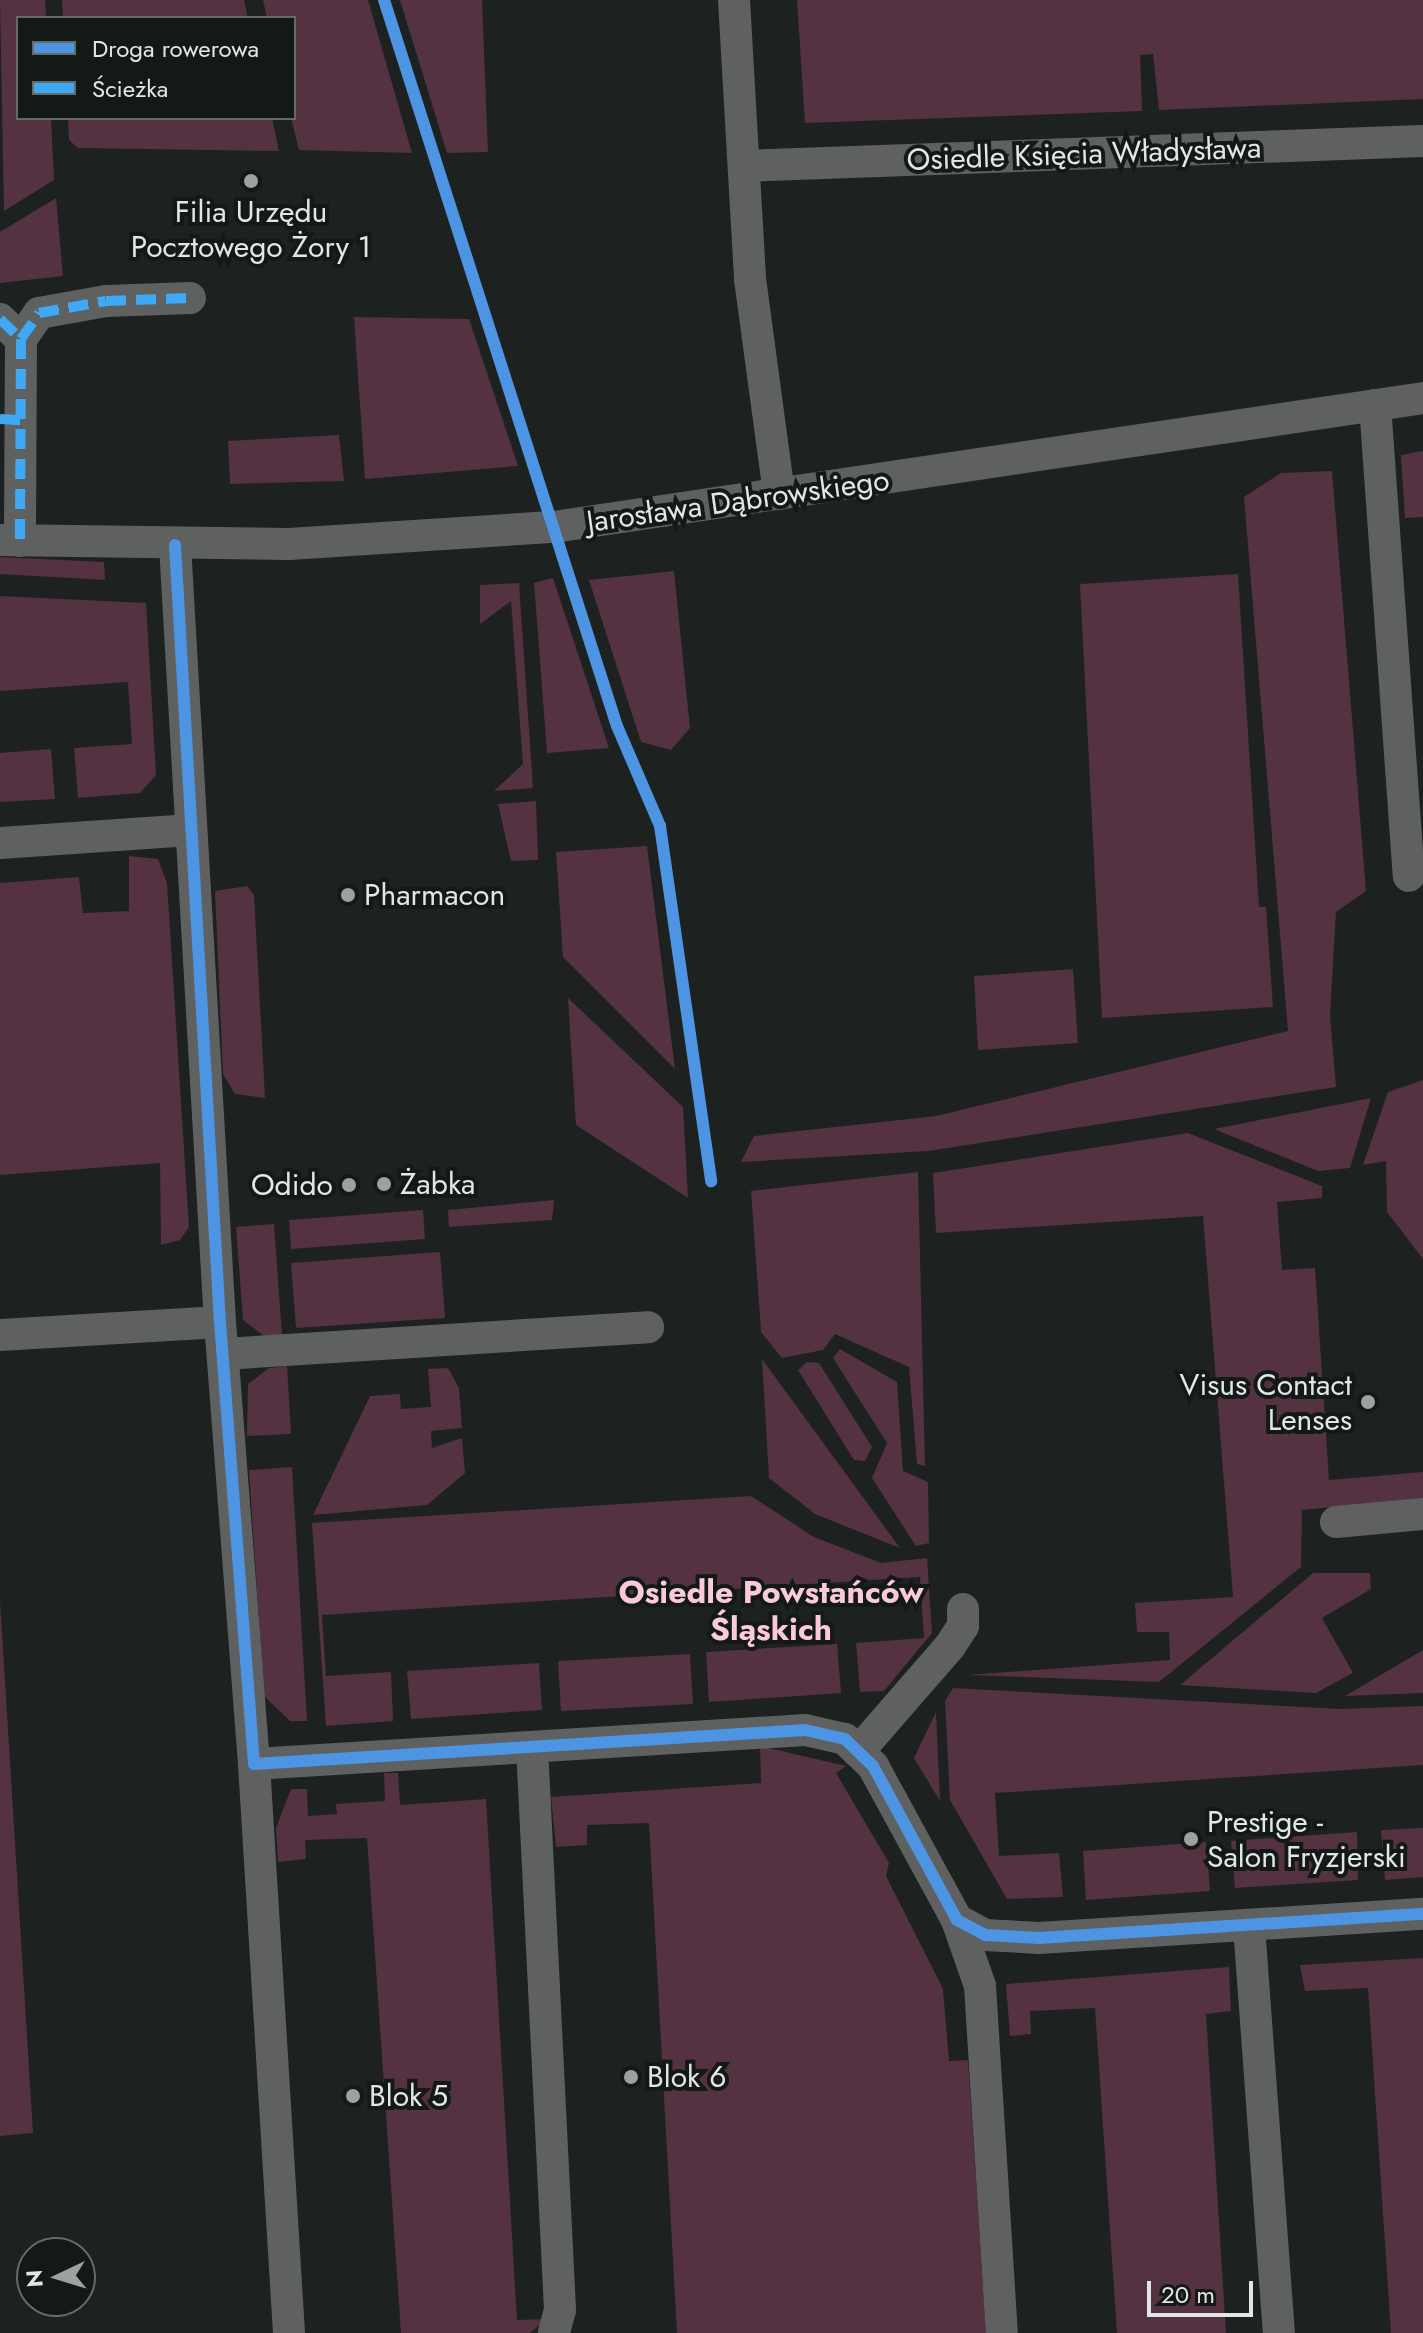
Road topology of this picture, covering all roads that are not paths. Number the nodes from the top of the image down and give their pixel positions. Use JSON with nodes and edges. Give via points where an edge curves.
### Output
{"nodes":[{"id":1,"x":734,"y":0,"type":"edge"},
{"id":2,"x":1423,"y":141,"type":"edge"},
{"id":3,"x":744,"y":166,"type":"junction"},
{"id":4,"x":190,"y":298,"type":"dead end"},
{"id":5,"x":11,"y":329,"type":"edge"},
{"id":6,"x":1423,"y":398,"type":"edge"},
{"id":7,"x":1375,"y":405,"type":"junction"},
{"id":8,"x":11,"y":419,"type":"edge"},
{"id":9,"x":779,"y":494,"type":"junction"},
{"id":10,"x":10,"y":541,"type":"edge"},
{"id":11,"x":175,"y":545,"type":"junction"},
{"id":12,"x":191,"y":830,"type":"junction"},
{"id":13,"x":0,"y":843,"type":"edge"},
{"id":14,"x":1409,"y":876,"type":"dead end"},
{"id":15,"x":220,"y":1322,"type":"junction"},
{"id":16,"x":648,"y":1327,"type":"dead end"},
{"id":17,"x":0,"y":1335,"type":"edge"},
{"id":18,"x":223,"y":1354,"type":"junction"},
{"id":19,"x":1423,"y":1514,"type":"edge"},
{"id":20,"x":1336,"y":1522,"type":"dead end"},
{"id":21,"x":963,"y":1609,"type":"dead end"},
{"id":22,"x":532,"y":1747,"type":"junction"},
{"id":23,"x":858,"y":1752,"type":"junction"},
{"id":24,"x":254,"y":1764,"type":"junction"},
{"id":25,"x":1423,"y":1914,"type":"edge"},
{"id":26,"x":957,"y":1920,"type":"junction"},
{"id":27,"x":1249,"y":1926,"type":"junction"},
{"id":28,"x":289,"y":2333,"type":"edge"},
{"id":29,"x":554,"y":2333,"type":"edge"},
{"id":30,"x":1002,"y":2333,"type":"edge"},
{"id":31,"x":1279,"y":2333,"type":"edge"}],
"edges":[{"from":1,"to":3,"type":"street"},
{"from":2,"to":3,"type":"street","name":"Osiedle Księcia Władysława"},
{"from":3,"to":9,"type":"street","via":[[750,279]]},
{"from":4,"to":5,"type":"street","via":[[106,301],[39,313]]},
{"from":5,"to":8,"type":"street"},
{"from":6,"to":7,"type":"street","name":"Jarosława Dąbrowskiego"},
{"from":7,"to":9,"type":"street","name":"Jarosława Dąbrowskiego"},
{"from":7,"to":14,"type":"street"},
{"from":8,"to":10,"type":"street"},
{"from":9,"to":11,"type":"street","name":"Jarosława Dąbrowskiego","via":[[473,534]]},
{"from":10,"to":11,"type":"street","name":"Jarosława Dąbrowskiego"},
{"from":11,"to":12,"type":"street"},
{"from":12,"to":13,"type":"street"},
{"from":12,"to":15,"type":"street"},
{"from":15,"to":17,"type":"street"},
{"from":15,"to":18,"type":"street"},
{"from":16,"to":18,"type":"street"},
{"from":18,"to":24,"type":"street"},
{"from":19,"to":20,"type":"street"},
{"from":21,"to":23,"type":"street","via":[[963,1626],[950,1646]]},
{"from":22,"to":23,"type":"street","via":[[805,1730],[845,1739]]},
{"from":22,"to":24,"type":"street"},
{"from":22,"to":29,"type":"street","via":[[560,2310]]},
{"from":23,"to":26,"type":"street","via":[[873,1766]]},
{"from":24,"to":28,"type":"street"},
{"from":25,"to":27,"type":"street"},
{"from":26,"to":27,"type":"street","via":[[985,1935],[1039,1938]]},
{"from":26,"to":30,"type":"street","via":[[980,1986]]},
{"from":27,"to":31,"type":"street"}]}
